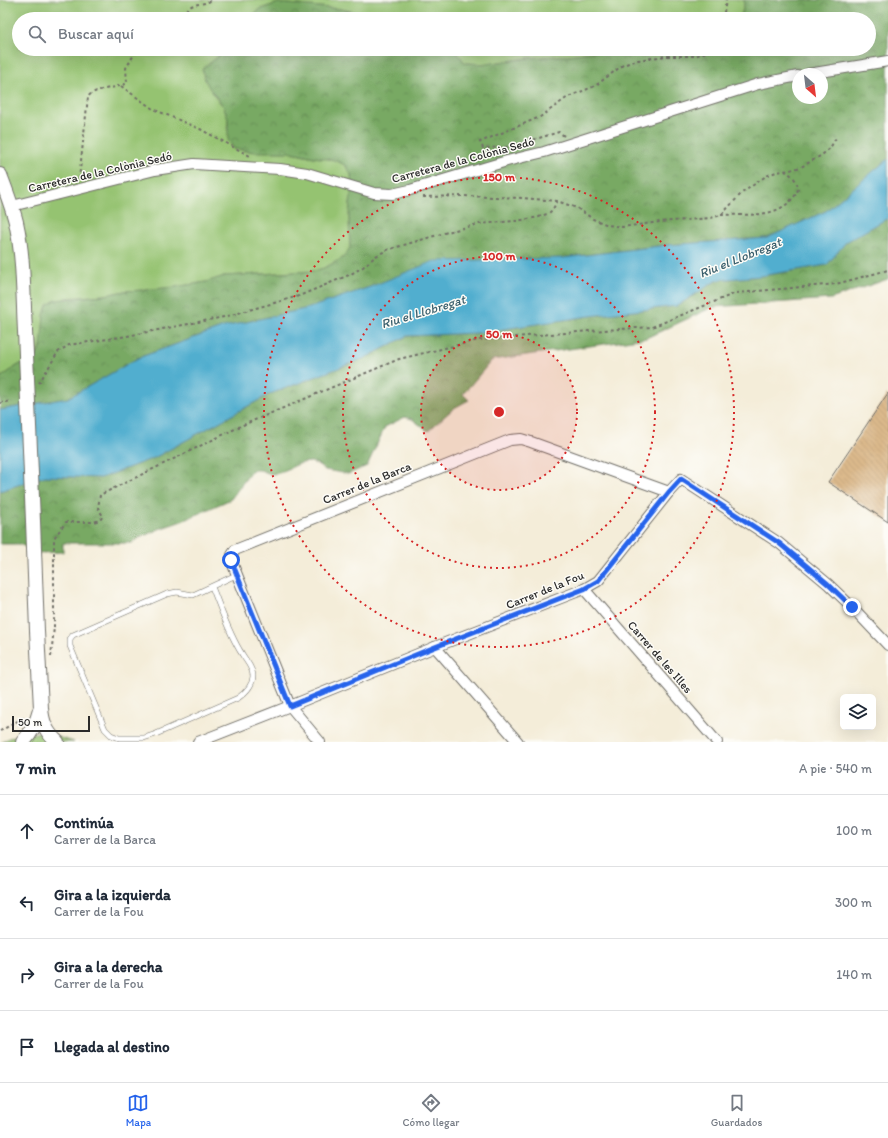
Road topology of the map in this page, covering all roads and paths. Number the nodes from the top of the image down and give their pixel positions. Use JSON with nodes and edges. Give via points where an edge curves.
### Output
{"nodes":[{"id":1,"x":212,"y":0,"type":"edge"},
{"id":2,"x":726,"y":0,"type":"edge"},
{"id":3,"x":184,"y":12,"type":"edge"},
{"id":4,"x":724,"y":12,"type":"edge"},
{"id":5,"x":133,"y":56,"type":"edge"},
{"id":6,"x":666,"y":56,"type":"edge"},
{"id":7,"x":666,"y":56,"type":"edge"},
{"id":8,"x":695,"y":56,"type":"edge"},
{"id":9,"x":888,"y":61,"type":"edge"},
{"id":10,"x":828,"y":71,"type":"edge"},
{"id":11,"x":792,"y":77,"type":"edge"},
{"id":12,"x":122,"y":86,"type":"junction"},
{"id":13,"x":836,"y":138,"type":"dead end"},
{"id":14,"x":572,"y":143,"type":"junction"},
{"id":15,"x":254,"y":158,"type":"dead end"},
{"id":16,"x":785,"y":171,"type":"junction"},
{"id":17,"x":0,"y":175,"type":"edge"},
{"id":18,"x":77,"y":190,"type":"junction"},
{"id":19,"x":422,"y":197,"type":"dead end"},
{"id":20,"x":557,"y":201,"type":"junction"},
{"id":21,"x":12,"y":206,"type":"junction"},
{"id":22,"x":720,"y":215,"type":"junction"},
{"id":23,"x":888,"y":270,"type":"edge"},
{"id":24,"x":38,"y":385,"type":"dead end"},
{"id":25,"x":12,"y":401,"type":"dead end"},
{"id":26,"x":0,"y":403,"type":"edge"},
{"id":27,"x":669,"y":492,"type":"junction"},
{"id":28,"x":236,"y":575,"type":"junction"},
{"id":29,"x":212,"y":587,"type":"junction"},
{"id":30,"x":584,"y":589,"type":"junction"},
{"id":31,"x":888,"y":645,"type":"edge"},
{"id":32,"x":435,"y":647,"type":"junction"},
{"id":33,"x":51,"y":658,"type":"dead end"},
{"id":34,"x":290,"y":706,"type":"junction"},
{"id":35,"x":41,"y":708,"type":"junction"},
{"id":36,"x":0,"y":731,"type":"edge"},
{"id":37,"x":23,"y":742,"type":"edge"},
{"id":38,"x":57,"y":742,"type":"edge"},
{"id":39,"x":198,"y":742,"type":"edge"},
{"id":40,"x":320,"y":742,"type":"edge"},
{"id":41,"x":518,"y":742,"type":"edge"},
{"id":42,"x":717,"y":742,"type":"edge"}],
"edges":[{"from":1,"to":3,"type":"path","via":[[195,2]]},
{"from":2,"to":4,"type":"path"},
{"from":5,"to":12,"type":"path","via":[[126,68],[127,83]]},
{"from":6,"to":14,"type":"path","via":[[623,65],[595,86],[568,97],[540,117],[480,142],[483,148],[509,147],[559,132]]},
{"from":7,"to":8,"type":"path"},
{"from":9,"to":10,"type":"street"},
{"from":11,"to":14,"type":"street","name":"Carretera de la Colònia Sedó","via":[[758,84]]},
{"from":12,"to":15,"type":"path","via":[[153,109],[200,129]]},
{"from":12,"to":18,"type":"path","via":[[96,91],[88,97]]},
{"from":13,"to":16,"type":"path","via":[[822,155],[800,167]]},
{"from":14,"to":18,"type":"street","name":"Carretera de la Colònia Sedó","via":[[392,194],[374,192],[307,173],[194,164],[155,170]]},
{"from":16,"to":22,"type":"path","via":[[766,176],[755,183]]},
{"from":16,"to":22,"type":"path","via":[[794,178],[798,188],[790,202],[770,212]]},
{"from":17,"to":21,"type":"main road"},
{"from":18,"to":21,"type":"street","name":"Carretera de la Colònia Sedó"},
{"from":19,"to":20,"type":"path","via":[[464,196]]},
{"from":20,"to":22,"type":"path","via":[[577,208],[593,219],[622,227],[712,218]]},
{"from":20,"to":24,"type":"path","via":[[549,213],[540,217],[479,224],[387,250],[349,275],[299,296],[216,318],[69,345],[58,352]]},
{"from":21,"to":35,"type":"main road","bridge":true,"via":[[21,259]]},
{"from":23,"to":33,"type":"path","via":[[836,284],[736,293],[652,327],[479,340],[398,359],[242,425],[100,494],[98,508],[103,516],[100,520],[66,522],[54,538],[54,627]]},
{"from":25,"to":26,"type":"path"},
{"from":27,"to":28,"type":"street","name":"Carrer de la Barca","via":[[522,439],[510,440],[235,550],[231,560]]},
{"from":27,"to":30,"type":"street","name":"Carrer de la Fou","via":[[598,581]]},
{"from":27,"to":31,"type":"street","name":"Carrer de la Fou","via":[[681,479],[779,543],[828,584]]},
{"from":28,"to":29,"type":"lane"},
{"from":28,"to":34,"type":"street","name":"Carrer de la Barca"},
{"from":29,"to":29,"type":"lane","via":[[193,595],[177,592],[167,594],[73,635],[70,639],[70,646],[105,729],[111,735],[119,738],[144,738],[156,734],[238,698],[251,685],[252,669],[237,646]]},
{"from":30,"to":32,"type":"street","name":"Carrer de la Fou"},
{"from":30,"to":42,"type":"street","name":"Carrer de les Illes"},
{"from":32,"to":34,"type":"street","name":"Carrer de la Fou"},
{"from":32,"to":41,"type":"street"},
{"from":34,"to":39,"type":"street","name":"Carrer de la Fou"},
{"from":34,"to":40,"type":"street","name":"Carrer de la Barca"},
{"from":35,"to":36,"type":"path"},
{"from":35,"to":37,"type":"main road","via":[[33,730]]},
{"from":35,"to":38,"type":"main road","via":[[44,726]]}]}
